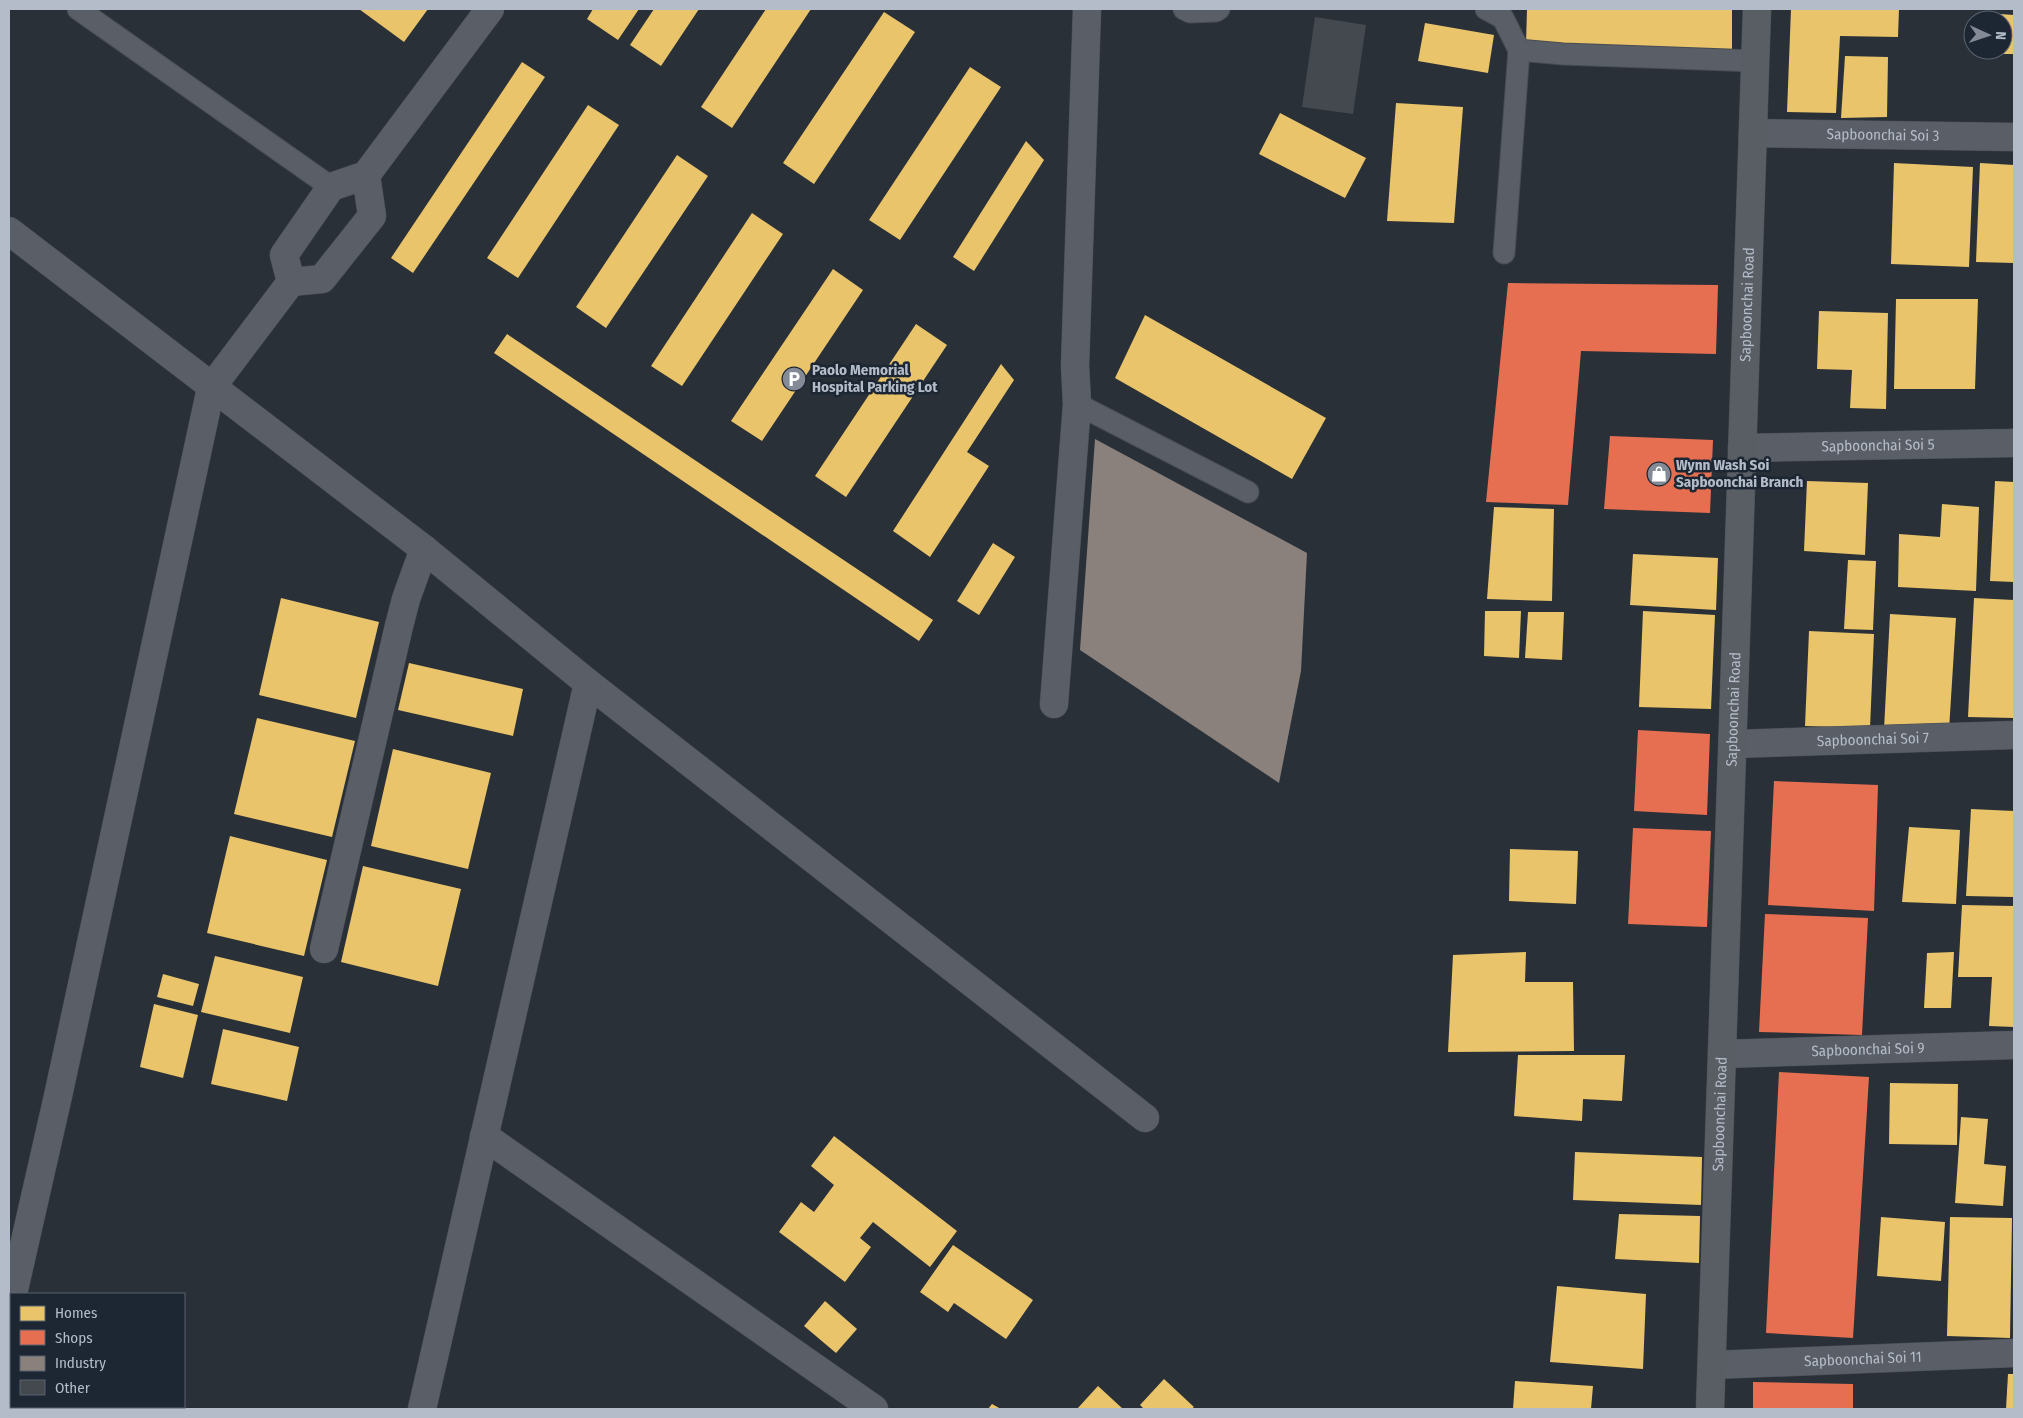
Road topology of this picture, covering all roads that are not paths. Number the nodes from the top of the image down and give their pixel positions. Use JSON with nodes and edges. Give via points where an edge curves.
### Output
{"nodes":[{"id":1,"x":78,"y":9,"type":"edge"},
{"id":2,"x":490,"y":9,"type":"edge"},
{"id":3,"x":1087,"y":9,"type":"edge"},
{"id":4,"x":1184,"y":9,"type":"edge"},
{"id":5,"x":1219,"y":9,"type":"edge"},
{"id":6,"x":1486,"y":9,"type":"edge"},
{"id":7,"x":1757,"y":9,"type":"edge"},
{"id":8,"x":1519,"y":50,"type":"junction"},
{"id":9,"x":1755,"y":61,"type":"junction"},
{"id":10,"x":1753,"y":133,"type":"junction"},
{"id":11,"x":2014,"y":137,"type":"edge"},
{"id":12,"x":366,"y":175,"type":"junction"},
{"id":13,"x":331,"y":187,"type":"junction"},
{"id":14,"x":9,"y":231,"type":"edge"},
{"id":15,"x":1504,"y":253,"type":"dead end"},
{"id":16,"x":291,"y":282,"type":"junction"},
{"id":17,"x":211,"y":388,"type":"junction"},
{"id":18,"x":1077,"y":404,"type":"junction"},
{"id":19,"x":2014,"y":443,"type":"edge"},
{"id":20,"x":1742,"y":448,"type":"junction"},
{"id":21,"x":1248,"y":492,"type":"dead end"},
{"id":22,"x":424,"y":549,"type":"junction"},
{"id":23,"x":588,"y":683,"type":"junction"},
{"id":24,"x":1054,"y":704,"type":"dead end"},
{"id":25,"x":2014,"y":735,"type":"edge"},
{"id":26,"x":1732,"y":744,"type":"junction"},
{"id":27,"x":324,"y":949,"type":"dead end"},
{"id":28,"x":2014,"y":1045,"type":"edge"},
{"id":29,"x":1722,"y":1054,"type":"junction"},
{"id":30,"x":1145,"y":1118,"type":"dead end"},
{"id":31,"x":484,"y":1136,"type":"junction"},
{"id":32,"x":13,"y":1293,"type":"edge"},
{"id":33,"x":2014,"y":1352,"type":"edge"},
{"id":34,"x":1712,"y":1365,"type":"junction"},
{"id":35,"x":422,"y":1409,"type":"edge"},
{"id":36,"x":874,"y":1409,"type":"edge"},
{"id":37,"x":1710,"y":1409,"type":"edge"}],
"edges":[{"from":1,"to":13,"type":"lane"},
{"from":2,"to":12,"type":"street"},
{"from":3,"to":18,"type":"street","via":[[1075,366]]},
{"from":4,"to":5,"type":"lane","via":[[1190,12]]},
{"from":6,"to":8,"type":"lane","via":[[1503,18]]},
{"from":7,"to":9,"type":"street","name":"Sapboonchai Road"},
{"from":8,"to":9,"type":"lane"},
{"from":8,"to":15,"type":"lane"},
{"from":9,"to":10,"type":"street","name":"Sapboonchai Road"},
{"from":10,"to":11,"type":"street","name":"Sapboonchai Soi 3"},
{"from":10,"to":20,"type":"street","name":"Sapboonchai Road"},
{"from":12,"to":13,"type":"street"},
{"from":12,"to":16,"type":"street","via":[[372,216],[322,279]]},
{"from":13,"to":16,"type":"street","via":[[284,254]]},
{"from":14,"to":17,"type":"street"},
{"from":16,"to":17,"type":"street"},
{"from":17,"to":22,"type":"street"},
{"from":17,"to":32,"type":"street"},
{"from":18,"to":21,"type":"lane"},
{"from":18,"to":24,"type":"street"},
{"from":19,"to":20,"type":"street","name":"Sapboonchai Soi 5"},
{"from":20,"to":26,"type":"street","name":"Sapboonchai Road"},
{"from":22,"to":23,"type":"street"},
{"from":22,"to":27,"type":"street","via":[[399,626]]},
{"from":23,"to":30,"type":"street"},
{"from":23,"to":31,"type":"street"},
{"from":25,"to":26,"type":"street","name":"Sapboonchai Soi 7"},
{"from":26,"to":29,"type":"street","name":"Sapboonchai Road"},
{"from":28,"to":29,"type":"street","name":"Sapboonchai Soi 9"},
{"from":29,"to":34,"type":"street","name":"Sapboonchai Road"},
{"from":31,"to":35,"type":"street"},
{"from":31,"to":36,"type":"street"},
{"from":33,"to":34,"type":"street","name":"Sapboonchai Soi 11"},
{"from":34,"to":37,"type":"street","name":"Sapboonchai Road"}]}
